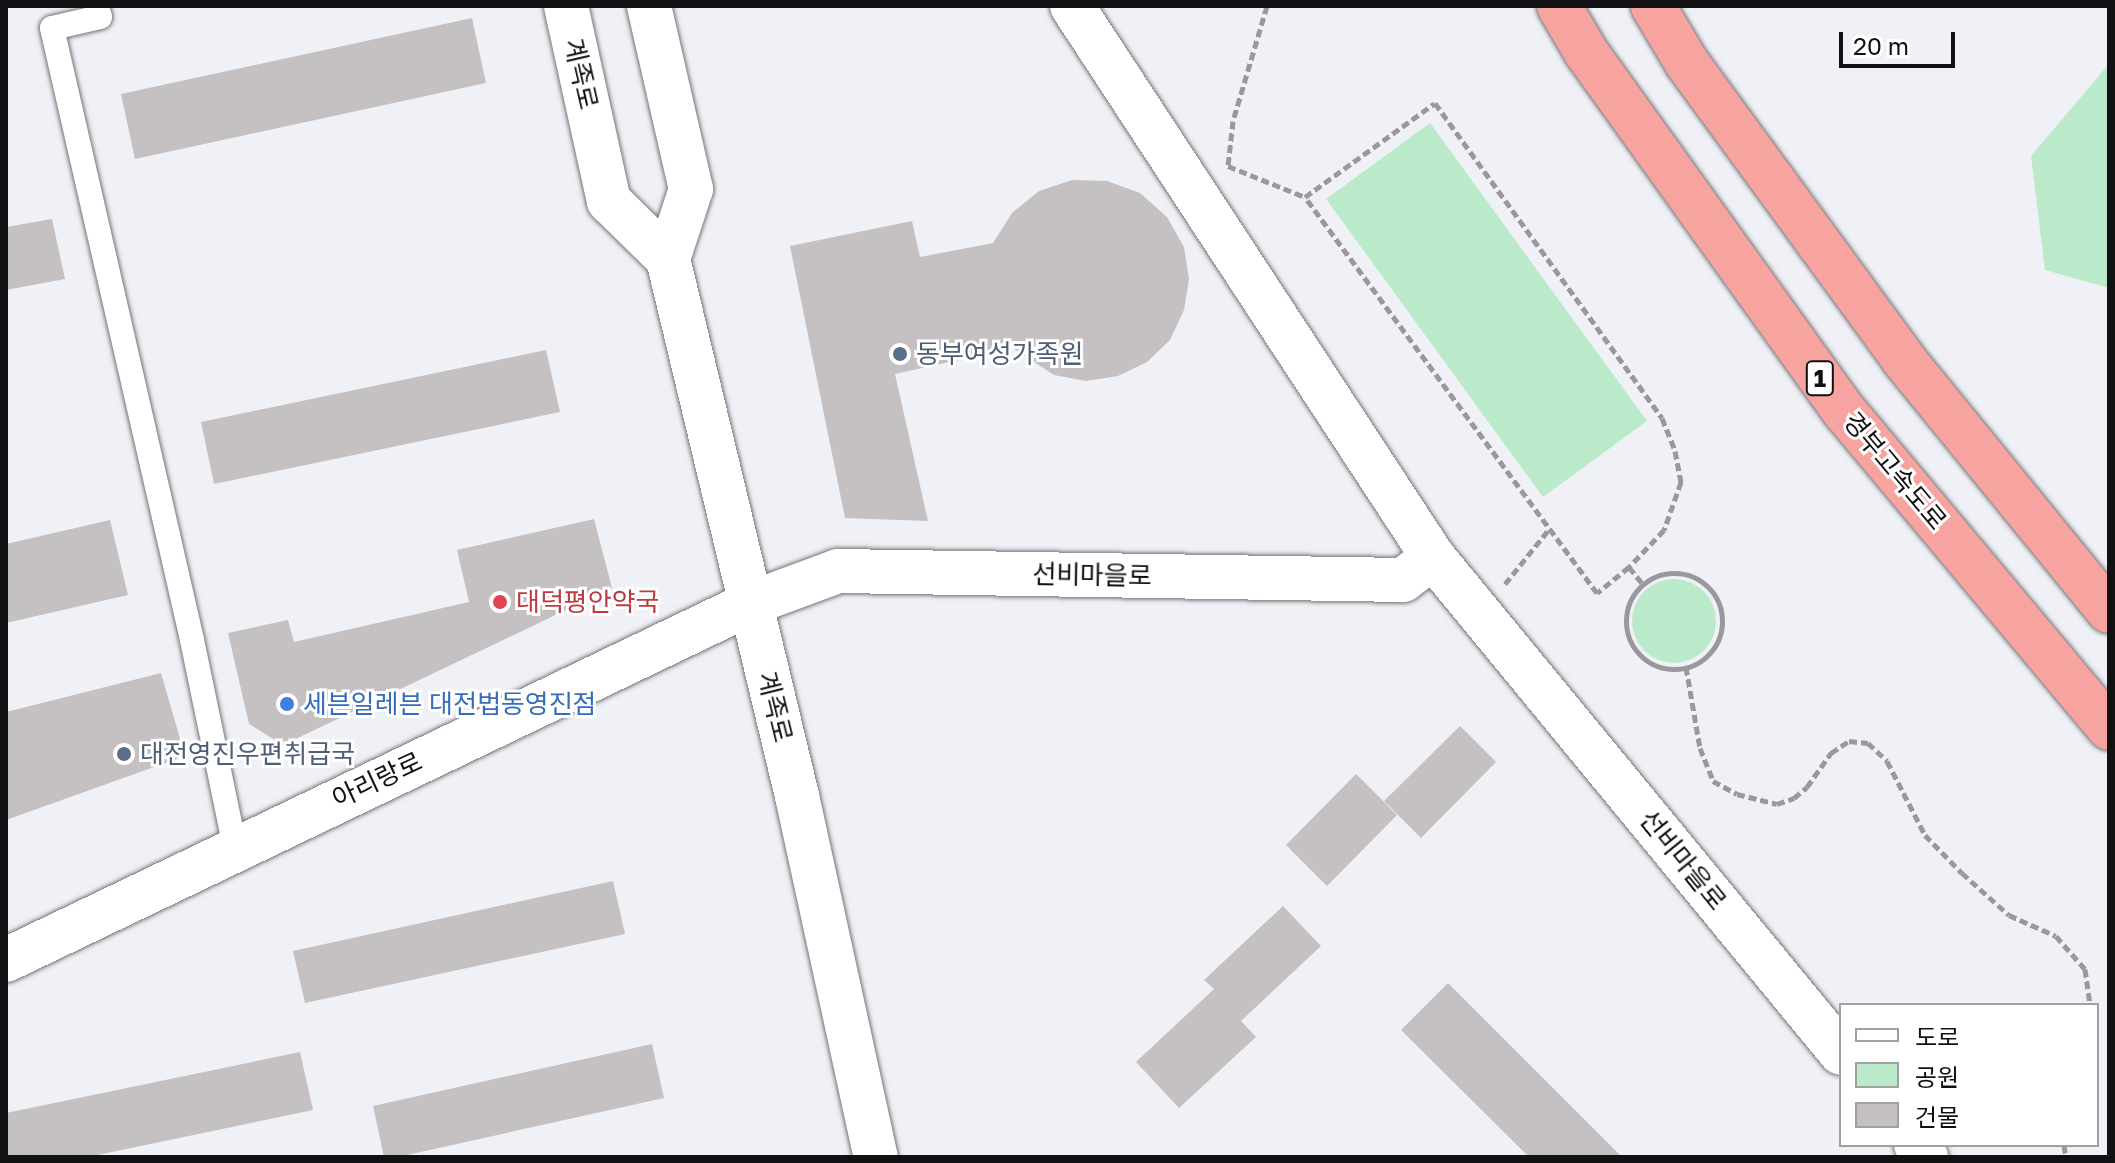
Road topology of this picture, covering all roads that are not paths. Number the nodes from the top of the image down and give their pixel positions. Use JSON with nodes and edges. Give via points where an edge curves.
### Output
{"nodes":[{"id":1,"x":97,"y":6,"type":"edge"},
{"id":2,"x":566,"y":6,"type":"edge"},
{"id":3,"x":649,"y":6,"type":"edge"},
{"id":4,"x":1072,"y":6,"type":"edge"},
{"id":5,"x":1559,"y":6,"type":"edge"},
{"id":6,"x":1653,"y":6,"type":"edge"},
{"id":7,"x":668,"y":259,"type":"junction"},
{"id":8,"x":1433,"y":557,"type":"junction"},
{"id":9,"x":749,"y":604,"type":"junction"},
{"id":10,"x":2109,"y":611,"type":"edge"},
{"id":11,"x":2109,"y":728,"type":"edge"},
{"id":12,"x":235,"y":847,"type":"junction"},
{"id":13,"x":6,"y":960,"type":"edge"},
{"id":14,"x":1839,"y":1051,"type":"edge"},
{"id":15,"x":876,"y":1157,"type":"edge"}],
"edges":[{"from":1,"to":12,"type":"lane","via":[[100,17],[52,28]]},
{"from":2,"to":7,"type":"main road","name":"계족로","via":[[609,201]]},
{"from":3,"to":7,"type":"main road","via":[[691,189]]},
{"from":4,"to":8,"type":"main road","name":"선비마을로"},
{"from":5,"to":11,"type":"highway","name":"경부고속도로","number":"1","via":[[1586,52],[1845,412]]},
{"from":6,"to":10,"type":"highway","via":[[1687,63],[1904,360]]},
{"from":7,"to":9,"type":"main road","name":"계족로"},
{"from":8,"to":9,"type":"main road","name":"선비마을로","via":[[1403,580],[838,571]]},
{"from":8,"to":14,"type":"main road","name":"선비마을로"},
{"from":9,"to":12,"type":"main road","name":"아리랑로"},
{"from":9,"to":15,"type":"main road","name":"계족로"},
{"from":12,"to":13,"type":"main road","name":"아리랑로"}]}
